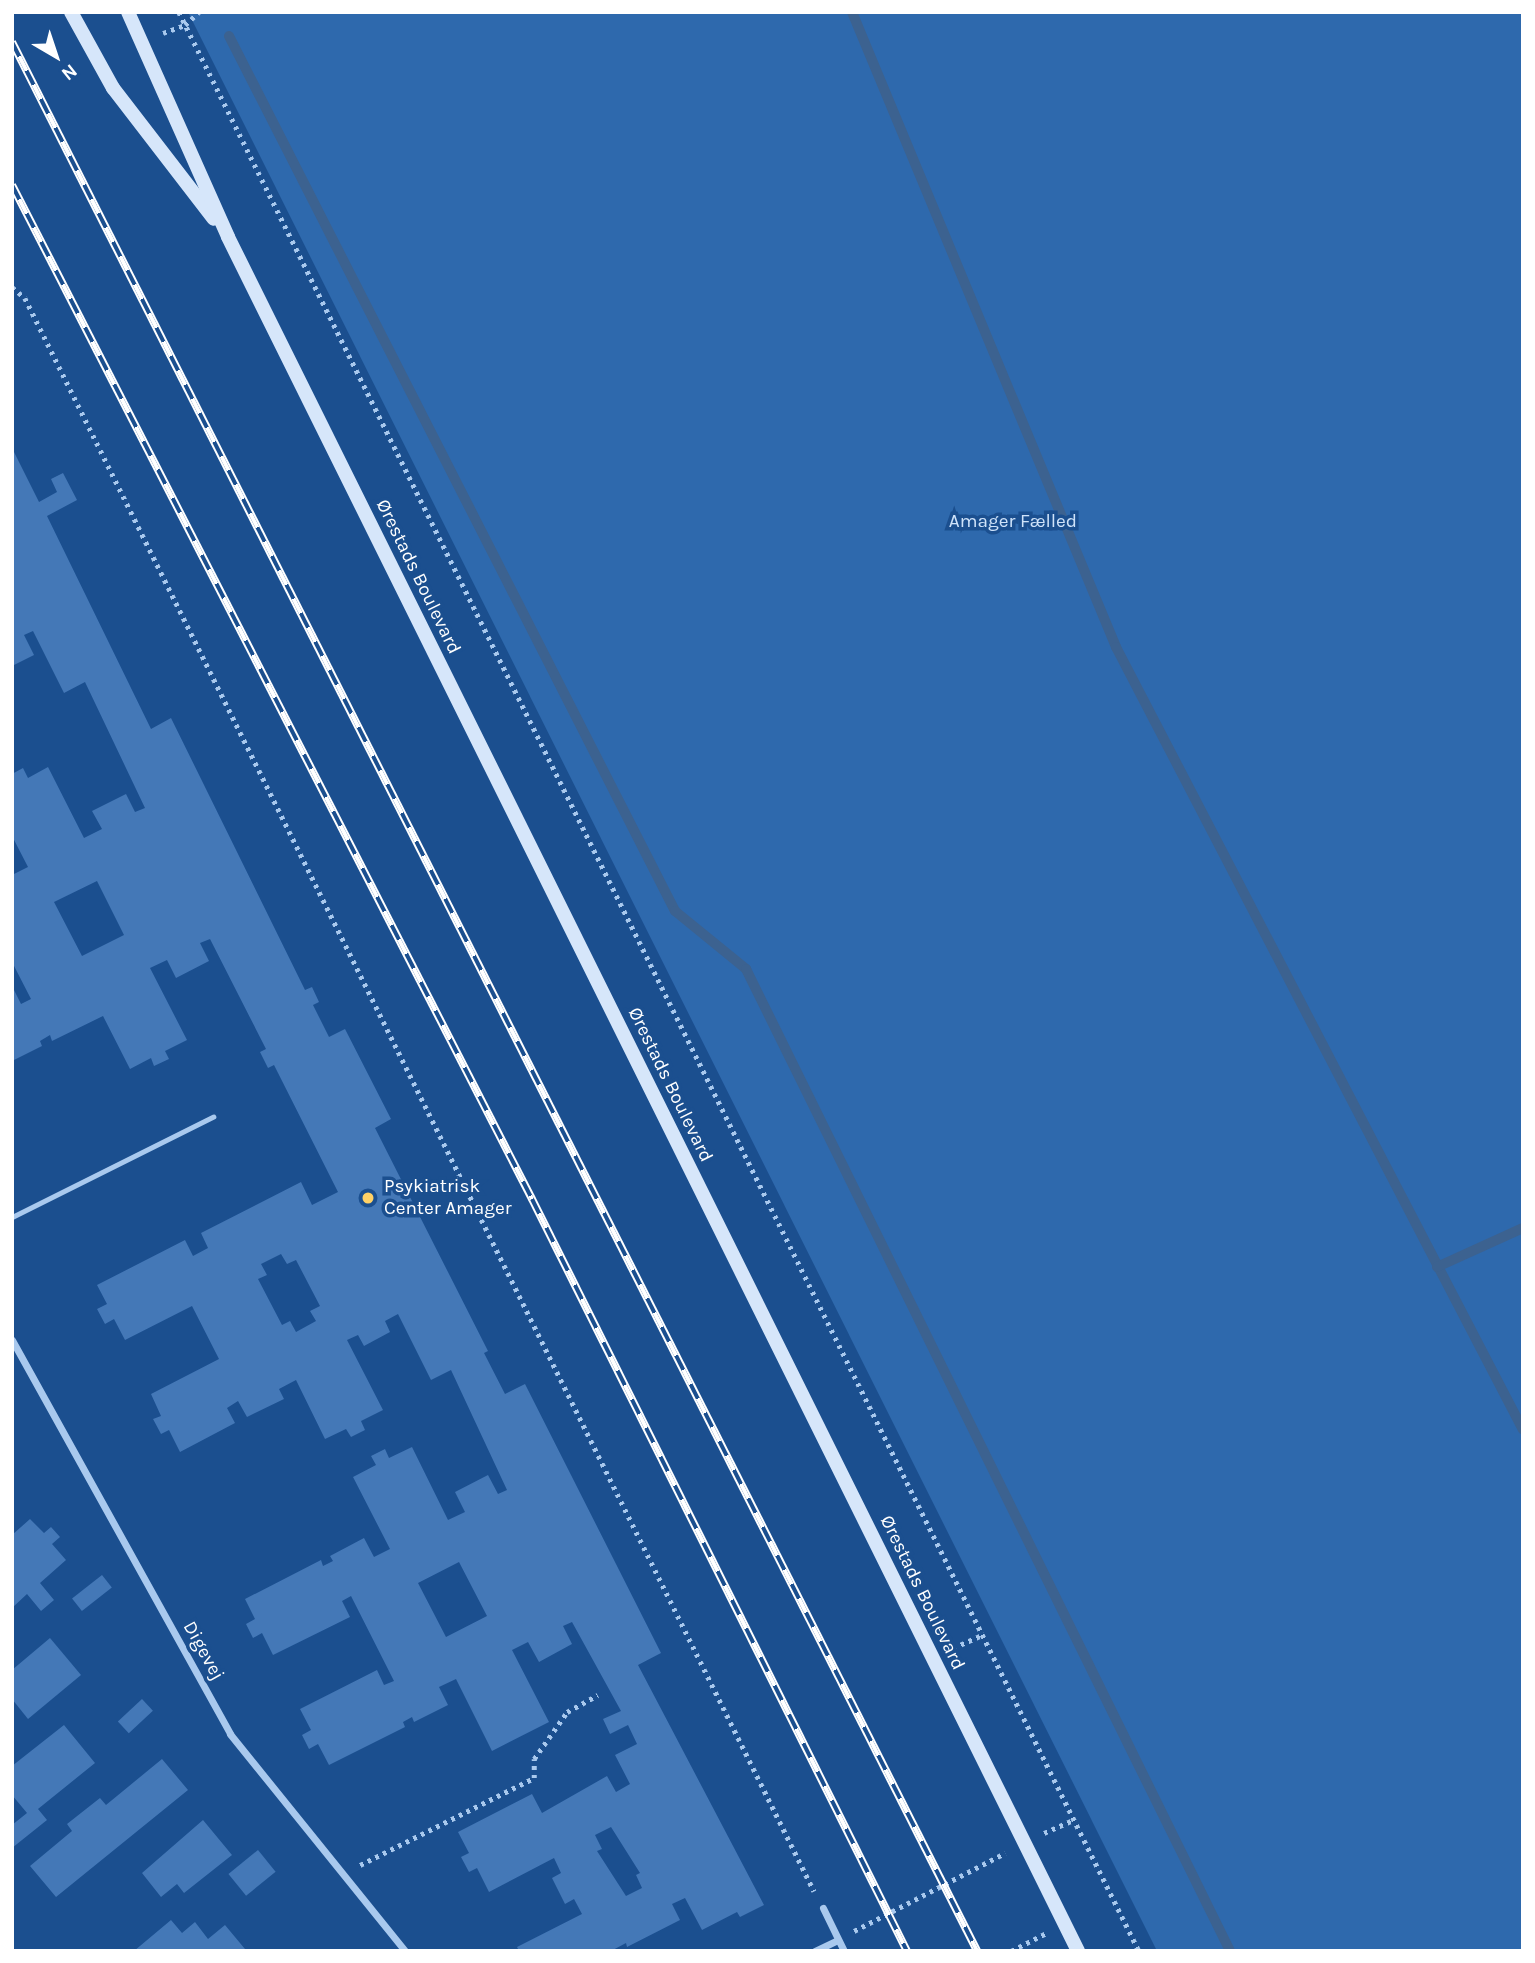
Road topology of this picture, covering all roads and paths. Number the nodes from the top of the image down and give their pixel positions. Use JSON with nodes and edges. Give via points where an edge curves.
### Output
{"nodes":[{"id":1,"x":71,"y":12,"type":"edge"},
{"id":2,"x":128,"y":12,"type":"edge"},
{"id":3,"x":179,"y":12,"type":"edge"},
{"id":4,"x":198,"y":12,"type":"edge"},
{"id":5,"x":186,"y":25,"type":"junction"},
{"id":6,"x":142,"y":40,"type":"junction"},
{"id":7,"x":228,"y":237,"type":"junction"},
{"id":8,"x":12,"y":287,"type":"edge"},
{"id":9,"x":213,"y":1117,"type":"dead end"},
{"id":10,"x":12,"y":1217,"type":"edge"},
{"id":11,"x":12,"y":1340,"type":"edge"},
{"id":12,"x":984,"y":1634,"type":"junction"},
{"id":13,"x":933,"y":1658,"type":"junction"},
{"id":14,"x":598,"y":1695,"type":"dead end"},
{"id":15,"x":1075,"y":1819,"type":"junction"},
{"id":16,"x":1024,"y":1842,"type":"junction"},
{"id":17,"x":343,"y":1873,"type":"junction"},
{"id":18,"x":822,"y":1908,"type":"joint"},
{"id":19,"x":1065,"y":1924,"type":"junction"},
{"id":20,"x":838,"y":1940,"type":"junction"},
{"id":21,"x":405,"y":1951,"type":"edge"},
{"id":22,"x":815,"y":1951,"type":"edge"},
{"id":23,"x":844,"y":1951,"type":"edge"},
{"id":24,"x":1011,"y":1951,"type":"edge"},
{"id":25,"x":1078,"y":1951,"type":"edge"},
{"id":26,"x":1139,"y":1951,"type":"edge"}],
"edges":[{"from":1,"to":7,"type":"street","name":"Ørestads Boulevard","via":[[113,88]]},
{"from":2,"to":6,"type":"street","name":"Ørestads Boulevard"},
{"from":3,"to":5,"type":"path"},
{"from":4,"to":5,"type":"path"},
{"from":5,"to":6,"type":"path"},
{"from":5,"to":12,"type":"path"},
{"from":6,"to":7,"type":"street","name":"Ørestads Boulevard"},
{"from":7,"to":13,"type":"street","name":"Ørestads Boulevard"},
{"from":8,"to":18,"type":"path","via":[[31,310]]},
{"from":9,"to":10,"type":"lane"},
{"from":11,"to":17,"type":"street","name":"Digevej","via":[[230,1734]]},
{"from":12,"to":13,"type":"path"},
{"from":12,"to":15,"type":"path"},
{"from":13,"to":16,"type":"street","name":"Ørestads Boulevard"},
{"from":14,"to":17,"type":"path","via":[[567,1712],[534,1759],[534,1778]]},
{"from":15,"to":16,"type":"path"},
{"from":15,"to":26,"type":"path"},
{"from":16,"to":19,"type":"street","name":"Ørestads Boulevard"},
{"from":16,"to":20,"type":"path"},
{"from":17,"to":21,"type":"street","name":"Digevej"},
{"from":18,"to":20,"type":"street"},
{"from":19,"to":24,"type":"path"},
{"from":19,"to":25,"type":"street","name":"Ørestads Boulevard"},
{"from":20,"to":22,"type":"street"},
{"from":20,"to":23,"type":"street"}]}
